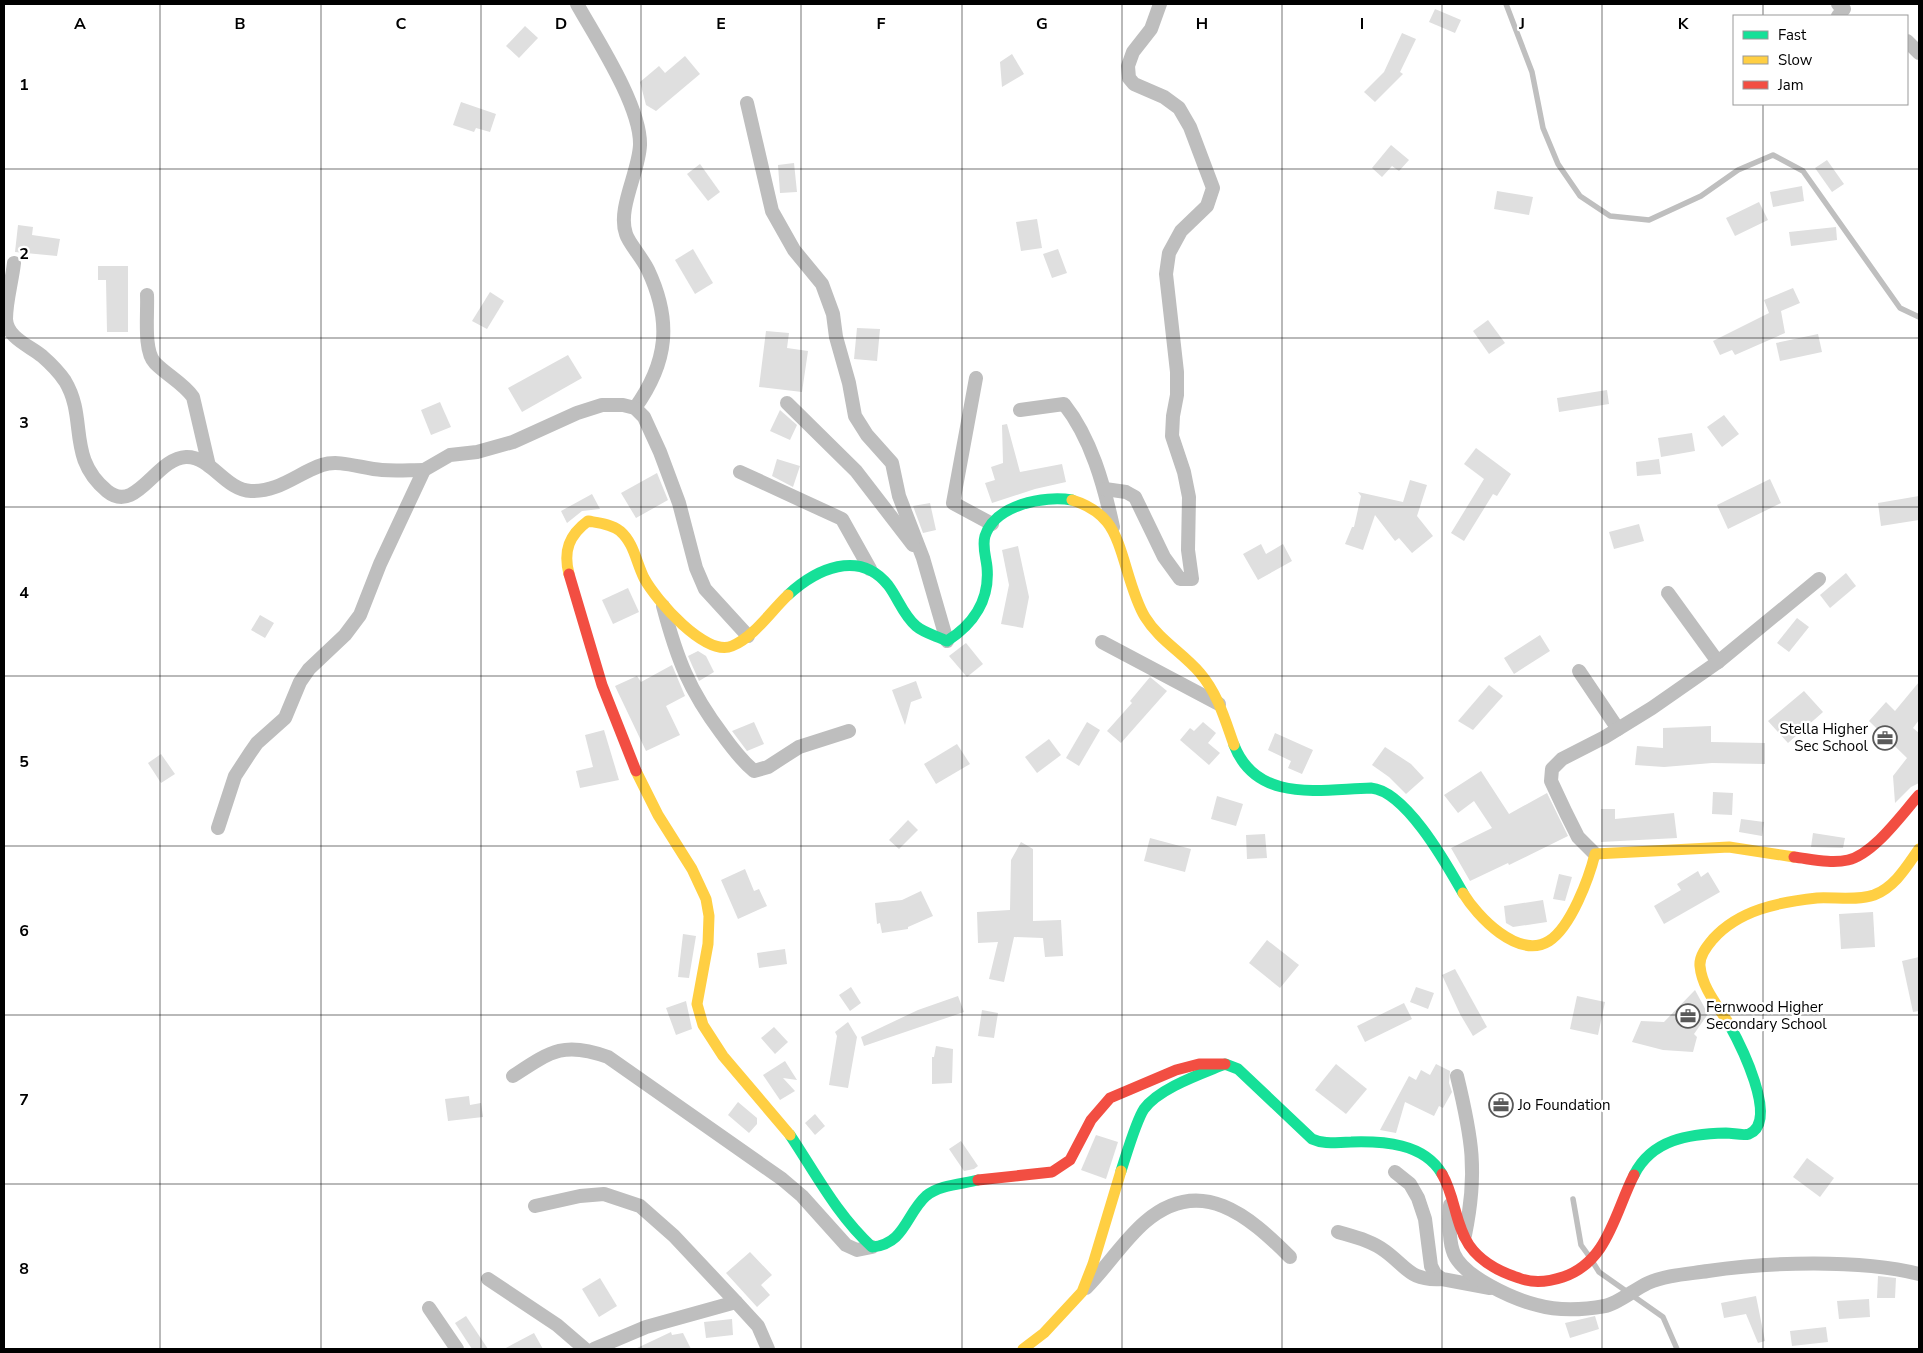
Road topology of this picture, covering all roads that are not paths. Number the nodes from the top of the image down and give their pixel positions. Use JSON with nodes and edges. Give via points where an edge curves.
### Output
{"nodes":[{"id":1,"x":577,"y":4,"type":"edge"},
{"id":2,"x":1160,"y":4,"type":"edge"},
{"id":3,"x":1838,"y":4,"type":"edge"},
{"id":4,"x":1839,"y":15,"type":"edge"},
{"id":5,"x":1908,"y":42,"type":"edge"},
{"id":6,"x":1919,"y":53,"type":"edge"},
{"id":7,"x":747,"y":104,"type":"dead end"},
{"id":8,"x":14,"y":263,"type":"dead end"},
{"id":9,"x":147,"y":295,"type":"dead end"},
{"id":10,"x":976,"y":378,"type":"dead end"},
{"id":11,"x":787,"y":403,"type":"dead end"},
{"id":12,"x":634,"y":408,"type":"junction"},
{"id":13,"x":1020,"y":410,"type":"dead end"},
{"id":14,"x":209,"y":466,"type":"junction"},
{"id":15,"x":424,"y":470,"type":"junction"},
{"id":16,"x":740,"y":472,"type":"dead end"},
{"id":17,"x":1105,"y":489,"type":"junction"},
{"id":18,"x":992,"y":524,"type":"junction"},
{"id":19,"x":1116,"y":540,"type":"junction"},
{"id":20,"x":923,"y":558,"type":"junction"},
{"id":21,"x":870,"y":569,"type":"junction"},
{"id":22,"x":1819,"y":579,"type":"dead end"},
{"id":23,"x":1668,"y":593,"type":"dead end"},
{"id":24,"x":662,"y":601,"type":"junction"},
{"id":25,"x":748,"y":636,"type":"junction"},
{"id":26,"x":946,"y":641,"type":"junction"},
{"id":27,"x":1102,"y":642,"type":"dead end"},
{"id":28,"x":1718,"y":662,"type":"junction"},
{"id":29,"x":1579,"y":671,"type":"dead end"},
{"id":30,"x":1220,"y":705,"type":"junction"},
{"id":31,"x":1618,"y":729,"type":"junction"},
{"id":32,"x":849,"y":731,"type":"dead end"},
{"id":33,"x":1919,"y":795,"type":"edge"},
{"id":34,"x":218,"y":828,"type":"dead end"},
{"id":35,"x":1919,"y":849,"type":"edge"},
{"id":36,"x":1595,"y":854,"type":"junction"},
{"id":37,"x":1225,"y":1064,"type":"junction"},
{"id":38,"x":514,"y":1076,"type":"dead end"},
{"id":39,"x":1458,"y":1076,"type":"dead end"},
{"id":40,"x":1395,"y":1172,"type":"dead end"},
{"id":41,"x":1451,"y":1192,"type":"junction"},
{"id":42,"x":535,"y":1206,"type":"dead end"},
{"id":43,"x":1338,"y":1232,"type":"dead end"},
{"id":44,"x":1464,"y":1238,"type":"junction"},
{"id":45,"x":872,"y":1247,"type":"junction"},
{"id":46,"x":1290,"y":1257,"type":"dead end"},
{"id":47,"x":1919,"y":1274,"type":"edge"},
{"id":48,"x":488,"y":1279,"type":"dead end"},
{"id":49,"x":1442,"y":1280,"type":"junction"},
{"id":50,"x":1501,"y":1290,"type":"junction"},
{"id":51,"x":1082,"y":1292,"type":"junction"},
{"id":52,"x":736,"y":1302,"type":"junction"},
{"id":53,"x":430,"y":1308,"type":"dead end"},
{"id":54,"x":457,"y":1349,"type":"edge"},
{"id":55,"x":585,"y":1349,"type":"edge"},
{"id":56,"x":594,"y":1349,"type":"edge"},
{"id":57,"x":768,"y":1349,"type":"edge"},
{"id":58,"x":1023,"y":1349,"type":"edge"}],
"edges":[{"from":1,"to":12,"type":"street","via":[[634,113],[639,133],[640,145],[624,218],[626,235],[648,270],[660,301],[664,325],[657,370]]},
{"from":2,"to":17,"type":"street","via":[[1150,29],[1133,52],[1128,66],[1129,78],[1134,84],[1164,97],[1179,108],[1190,127],[1213,188],[1207,206],[1180,231],[1169,253],[1166,274],[1178,395],[1172,436],[1189,497],[1188,550],[1192,579],[1180,580],[1135,498],[1126,492]]},
{"from":3,"to":4,"type":"street","via":[[1844,9]]},
{"from":5,"to":6,"type":"street"},
{"from":7,"to":20,"type":"street","via":[[772,210],[794,250],[822,284],[833,314],[855,416],[892,463],[899,496]]},
{"from":8,"to":14,"type":"street","via":[[6,321],[10,332],[41,355],[65,381],[73,403],[85,465],[96,480],[116,498],[124,499],[170,463],[184,457],[196,458]]},
{"from":9,"to":14,"type":"street","via":[[149,354],[193,397]]},
{"from":10,"to":18,"type":"street","via":[[953,504]]},
{"from":11,"to":20,"type":"street","via":[[856,471]]},
{"from":12,"to":15,"type":"street","via":[[602,405],[576,412],[513,442],[477,452],[450,455]]},
{"from":12,"to":25,"type":"street","via":[[644,417],[660,452],[705,589]]},
{"from":13,"to":17,"type":"street","via":[[1064,404],[1075,419]]},
{"from":14,"to":15,"type":"street","via":[[236,487],[251,491],[286,484],[322,465]]},
{"from":15,"to":34,"type":"street","via":[[360,615],[309,669],[285,718],[250,752],[235,776]]},
{"from":16,"to":21,"type":"street","via":[[842,518]]},
{"from":17,"to":19,"type":"street"},
{"from":18,"to":19,"type":"street","via":[[1002,515],[1028,503],[1061,498],[1095,510],[1108,524]]},
{"from":18,"to":26,"type":"street","via":[[984,539],[987,579],[984,596],[975,618],[957,636]]},
{"from":19,"to":30,"type":"street","via":[[1144,618],[1155,634],[1205,678]]},
{"from":20,"to":26,"type":"street"},
{"from":21,"to":25,"type":"street","via":[[851,564],[814,574],[773,607]]},
{"from":21,"to":26,"type":"street","via":[[887,584],[916,626]]},
{"from":22,"to":28,"type":"street"},
{"from":23,"to":28,"type":"street"},
{"from":24,"to":25,"type":"street","via":[[695,636],[717,648],[732,647]]},
{"from":24,"to":32,"type":"street","via":[[672,640],[699,703],[741,760],[754,770],[768,767],[798,747]]},
{"from":24,"to":45,"type":"street","via":[[644,577],[625,536],[610,524],[588,521],[573,531],[566,546],[566,562],[593,666],[652,805],[704,893],[709,933],[698,1008],[704,1028],[715,1047],[763,1098],[786,1129],[831,1201],[857,1235]]},
{"from":27,"to":30,"type":"street"},
{"from":28,"to":31,"type":"street"},
{"from":29,"to":31,"type":"street"},
{"from":30,"to":36,"type":"street","via":[[1242,763],[1263,782],[1308,791],[1377,788],[1395,800],[1421,826],[1483,920],[1505,936],[1526,945],[1549,941],[1574,912],[1590,876]]},
{"from":31,"to":36,"type":"street","via":[[1562,758],[1552,769],[1551,782],[1578,837]]},
{"from":33,"to":36,"type":"street","via":[[1870,849],[1849,860],[1825,861],[1729,847]]},
{"from":35,"to":44,"type":"street","via":[[1897,877],[1875,894],[1764,907],[1744,915],[1720,931],[1706,947],[1700,963],[1705,983],[1741,1048],[1760,1109],[1753,1131],[1745,1135],[1686,1137],[1659,1145],[1636,1170],[1596,1258],[1577,1272],[1545,1282],[1522,1280],[1494,1268],[1472,1250]]},
{"from":37,"to":41,"type":"street","via":[[1242,1073],[1312,1139],[1324,1145],[1387,1143],[1410,1148],[1438,1166]]},
{"from":37,"to":45,"type":"street","via":[[1199,1064],[1176,1070],[1110,1098],[1091,1120],[1070,1160],[1052,1172],[992,1177],[941,1188],[926,1196],[900,1233],[885,1246]]},
{"from":37,"to":51,"type":"street","via":[[1186,1080],[1144,1108]]},
{"from":38,"to":45,"type":"street","via":[[560,1049],[578,1048],[608,1057],[782,1178],[846,1245],[857,1250]]},
{"from":39,"to":44,"type":"street","via":[[1471,1132],[1473,1173]]},
{"from":40,"to":49,"type":"street","via":[[1410,1184],[1418,1198],[1425,1219],[1431,1266]]},
{"from":41,"to":44,"type":"street"},
{"from":41,"to":50,"type":"street","via":[[1450,1230],[1454,1254],[1467,1271]]},
{"from":42,"to":52,"type":"street","via":[[604,1194],[640,1206],[674,1236]]},
{"from":43,"to":49,"type":"street","via":[[1370,1242],[1420,1278]]},
{"from":46,"to":51,"type":"street","via":[[1262,1229],[1228,1206],[1214,1202],[1178,1203],[1145,1222]]},
{"from":47,"to":50,"type":"street","via":[[1893,1268],[1842,1266],[1730,1268],[1650,1282],[1607,1306],[1571,1309],[1536,1305]]},
{"from":48,"to":55,"type":"street","via":[[557,1325]]},
{"from":49,"to":50,"type":"street"},
{"from":51,"to":58,"type":"street","via":[[1044,1333]]},
{"from":52,"to":56,"type":"street","via":[[646,1327]]},
{"from":52,"to":57,"type":"street","via":[[758,1326]]},
{"from":53,"to":54,"type":"street"}]}
